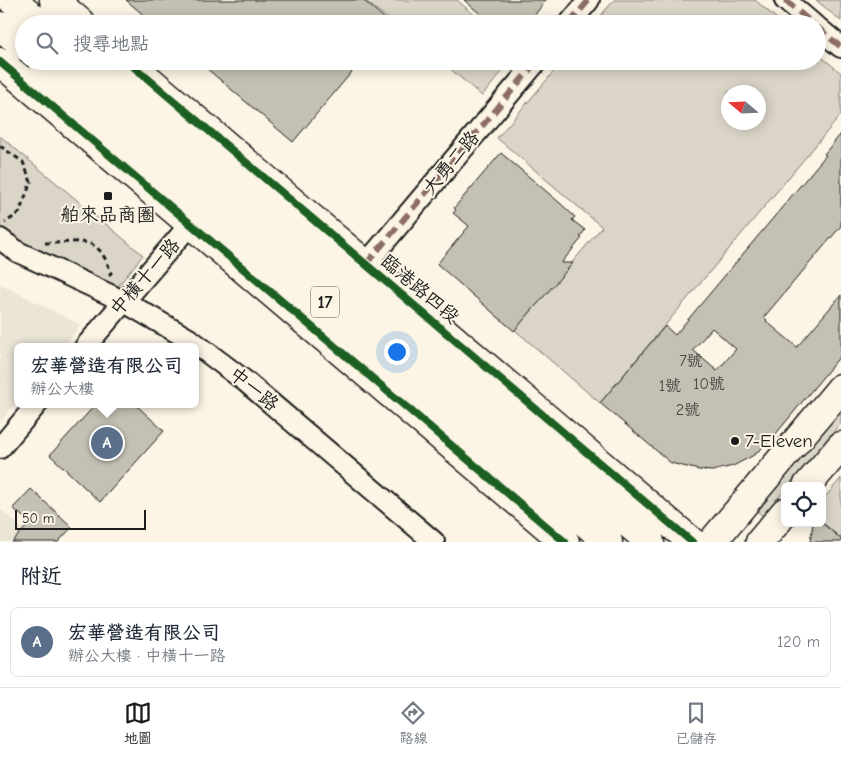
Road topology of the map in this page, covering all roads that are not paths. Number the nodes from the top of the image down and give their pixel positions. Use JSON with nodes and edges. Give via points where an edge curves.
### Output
{"nodes":[{"id":1,"x":12,"y":0,"type":"edge"},
{"id":2,"x":54,"y":0,"type":"edge"},
{"id":3,"x":589,"y":0,"type":"edge"},
{"id":4,"x":785,"y":0,"type":"edge"},
{"id":5,"x":30,"y":15,"type":"edge"},
{"id":6,"x":72,"y":15,"type":"edge"},
{"id":7,"x":576,"y":15,"type":"edge"},
{"id":8,"x":802,"y":15,"type":"edge"},
{"id":9,"x":0,"y":26,"type":"edge"},
{"id":10,"x":826,"y":34,"type":"edge"},
{"id":11,"x":15,"y":38,"type":"edge"},
{"id":12,"x":841,"y":47,"type":"edge"},
{"id":13,"x":0,"y":62,"type":"edge"},
{"id":14,"x":53,"y":70,"type":"edge"},
{"id":15,"x":95,"y":70,"type":"edge"},
{"id":16,"x":138,"y":70,"type":"edge"},
{"id":17,"x":529,"y":70,"type":"edge"},
{"id":18,"x":244,"y":161,"type":"junction"},
{"id":19,"x":226,"y":182,"type":"junction"},
{"id":20,"x":208,"y":203,"type":"junction"},
{"id":21,"x":190,"y":224,"type":"junction"},
{"id":22,"x":0,"y":233,"type":"edge"},
{"id":23,"x":366,"y":264,"type":"junction"},
{"id":24,"x":124,"y":301,"type":"junction"},
{"id":25,"x":88,"y":343,"type":"edge"},
{"id":26,"x":195,"y":343,"type":"edge"},
{"id":27,"x":199,"y":346,"type":"edge"},
{"id":28,"x":841,"y":388,"type":"edge"},
{"id":29,"x":34,"y":408,"type":"edge"},
{"id":30,"x":841,"y":446,"type":"edge"},
{"id":31,"x":0,"y":448,"type":"edge"},
{"id":32,"x":810,"y":482,"type":"edge"},
{"id":33,"x":781,"y":517,"type":"edge"},
{"id":34,"x":434,"y":542,"type":"edge"},
{"id":35,"x":565,"y":542,"type":"edge"},
{"id":36,"x":608,"y":542,"type":"edge"},
{"id":37,"x":650,"y":542,"type":"edge"},
{"id":38,"x":692,"y":542,"type":"edge"},
{"id":39,"x":712,"y":542,"type":"edge"},
{"id":40,"x":760,"y":542,"type":"edge"}],
"edges":[{"from":1,"to":5,"type":"main road"},
{"from":2,"to":6,"type":"main road"},
{"from":3,"to":7,"type":"street"},
{"from":4,"to":8,"type":"street"},
{"from":9,"to":11,"type":"main road"},
{"from":10,"to":12,"type":"street"},
{"from":13,"to":21,"type":"main road","number":"17"},
{"from":14,"to":20,"type":"main road","number":"17"},
{"from":15,"to":19,"type":"main road","number":"17"},
{"from":16,"to":18,"type":"main road","name":"臨港路四段"},
{"from":17,"to":23,"type":"street","name":"大勇二路"},
{"from":18,"to":19,"type":"street","name":"中橫十一路"},
{"from":18,"to":23,"type":"main road","name":"臨港路四段"},
{"from":19,"to":20,"type":"street","name":"中橫十一路"},
{"from":19,"to":37,"type":"main road","number":"17"},
{"from":20,"to":21,"type":"street","name":"中橫十一路"},
{"from":20,"to":36,"type":"main road","number":"17"},
{"from":21,"to":24,"type":"street","name":"中橫十一路"},
{"from":21,"to":35,"type":"main road","number":"17"},
{"from":22,"to":24,"type":"street","name":"中一路","via":[[18,252]]},
{"from":23,"to":38,"type":"main road","name":"臨港路四段"},
{"from":24,"to":25,"type":"street","name":"中橫十一路"},
{"from":24,"to":26,"type":"street","name":"中一路"},
{"from":27,"to":34,"type":"street","name":"中一路","via":[[245,381]]},
{"from":28,"to":39,"type":"main road"},
{"from":29,"to":31,"type":"street"},
{"from":30,"to":32,"type":"main road"},
{"from":33,"to":40,"type":"main road"}]}
